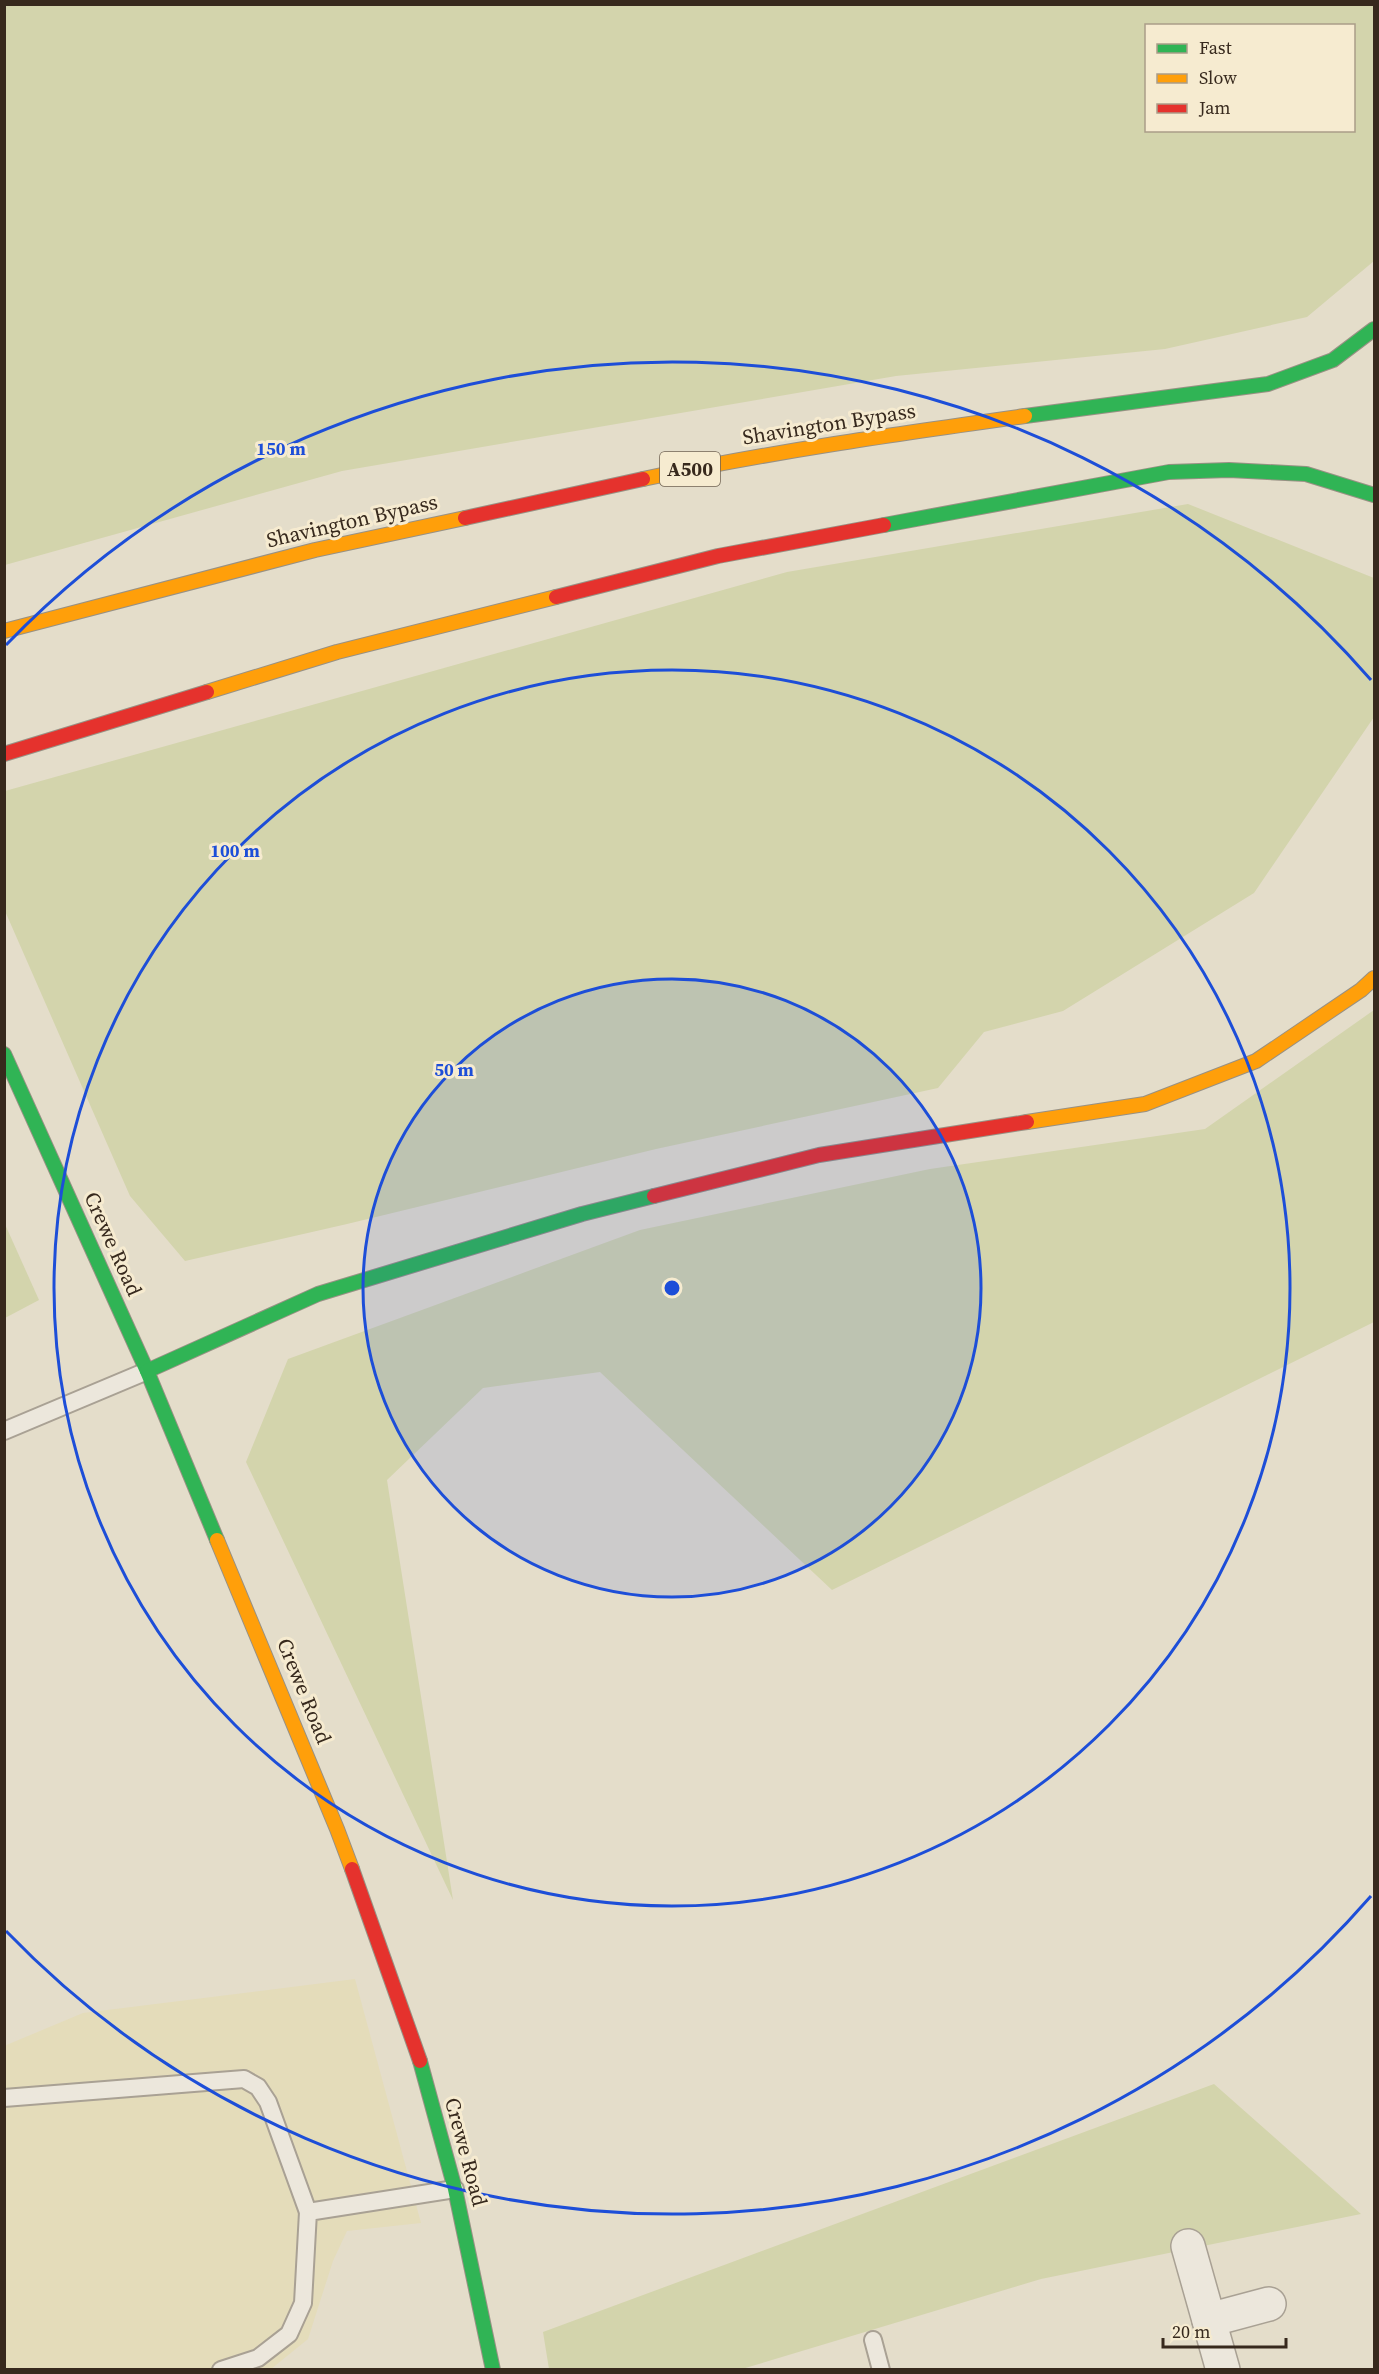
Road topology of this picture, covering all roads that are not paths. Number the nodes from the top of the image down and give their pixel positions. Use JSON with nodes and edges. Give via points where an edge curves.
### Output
{"nodes":[{"id":1,"x":1374,"y":329,"type":"edge"},
{"id":2,"x":1374,"y":495,"type":"edge"},
{"id":3,"x":4,"y":631,"type":"edge"},
{"id":4,"x":4,"y":754,"type":"edge"},
{"id":5,"x":1374,"y":978,"type":"edge"},
{"id":6,"x":4,"y":1054,"type":"edge"},
{"id":7,"x":147,"y":1371,"type":"junction"},
{"id":8,"x":4,"y":1431,"type":"edge"},
{"id":9,"x":4,"y":2098,"type":"edge"},
{"id":10,"x":455,"y":2189,"type":"junction"},
{"id":11,"x":308,"y":2212,"type":"junction"},
{"id":12,"x":1188,"y":2246,"type":"dead end"},
{"id":13,"x":1269,"y":2304,"type":"dead end"},
{"id":14,"x":1209,"y":2320,"type":"junction"},
{"id":15,"x":873,"y":2340,"type":"dead end"},
{"id":16,"x":221,"y":2370,"type":"edge"},
{"id":17,"x":493,"y":2370,"type":"edge"},
{"id":18,"x":881,"y":2370,"type":"edge"},
{"id":19,"x":1222,"y":2370,"type":"edge"}],
"edges":[{"from":1,"to":3,"type":"main road","name":"Shavington Bypass","number":"A500","via":[[1333,360],[1268,384],[923,430],[708,465],[315,549]]},
{"from":2,"to":4,"type":"main road","via":[[1306,474],[1169,472],[729,554],[337,652]]},
{"from":5,"to":7,"type":"main road","via":[[1256,1061],[1145,1104],[819,1155],[582,1214],[318,1294]]},
{"from":6,"to":7,"type":"main road","name":"Crewe Road"},
{"from":7,"to":8,"type":"lane"},
{"from":7,"to":10,"type":"main road","name":"Crewe Road","via":[[337,1829],[415,2044]]},
{"from":9,"to":11,"type":"lane","via":[[244,2079],[258,2086],[268,2102]]},
{"from":10,"to":11,"type":"lane"},
{"from":10,"to":17,"type":"main road","name":"Crewe Road"},
{"from":11,"to":16,"type":"lane","via":[[303,2303],[289,2334],[258,2358]]},
{"from":12,"to":14,"type":"street"},
{"from":13,"to":14,"type":"street"},
{"from":14,"to":19,"type":"street"},
{"from":15,"to":18,"type":"lane"}]}
